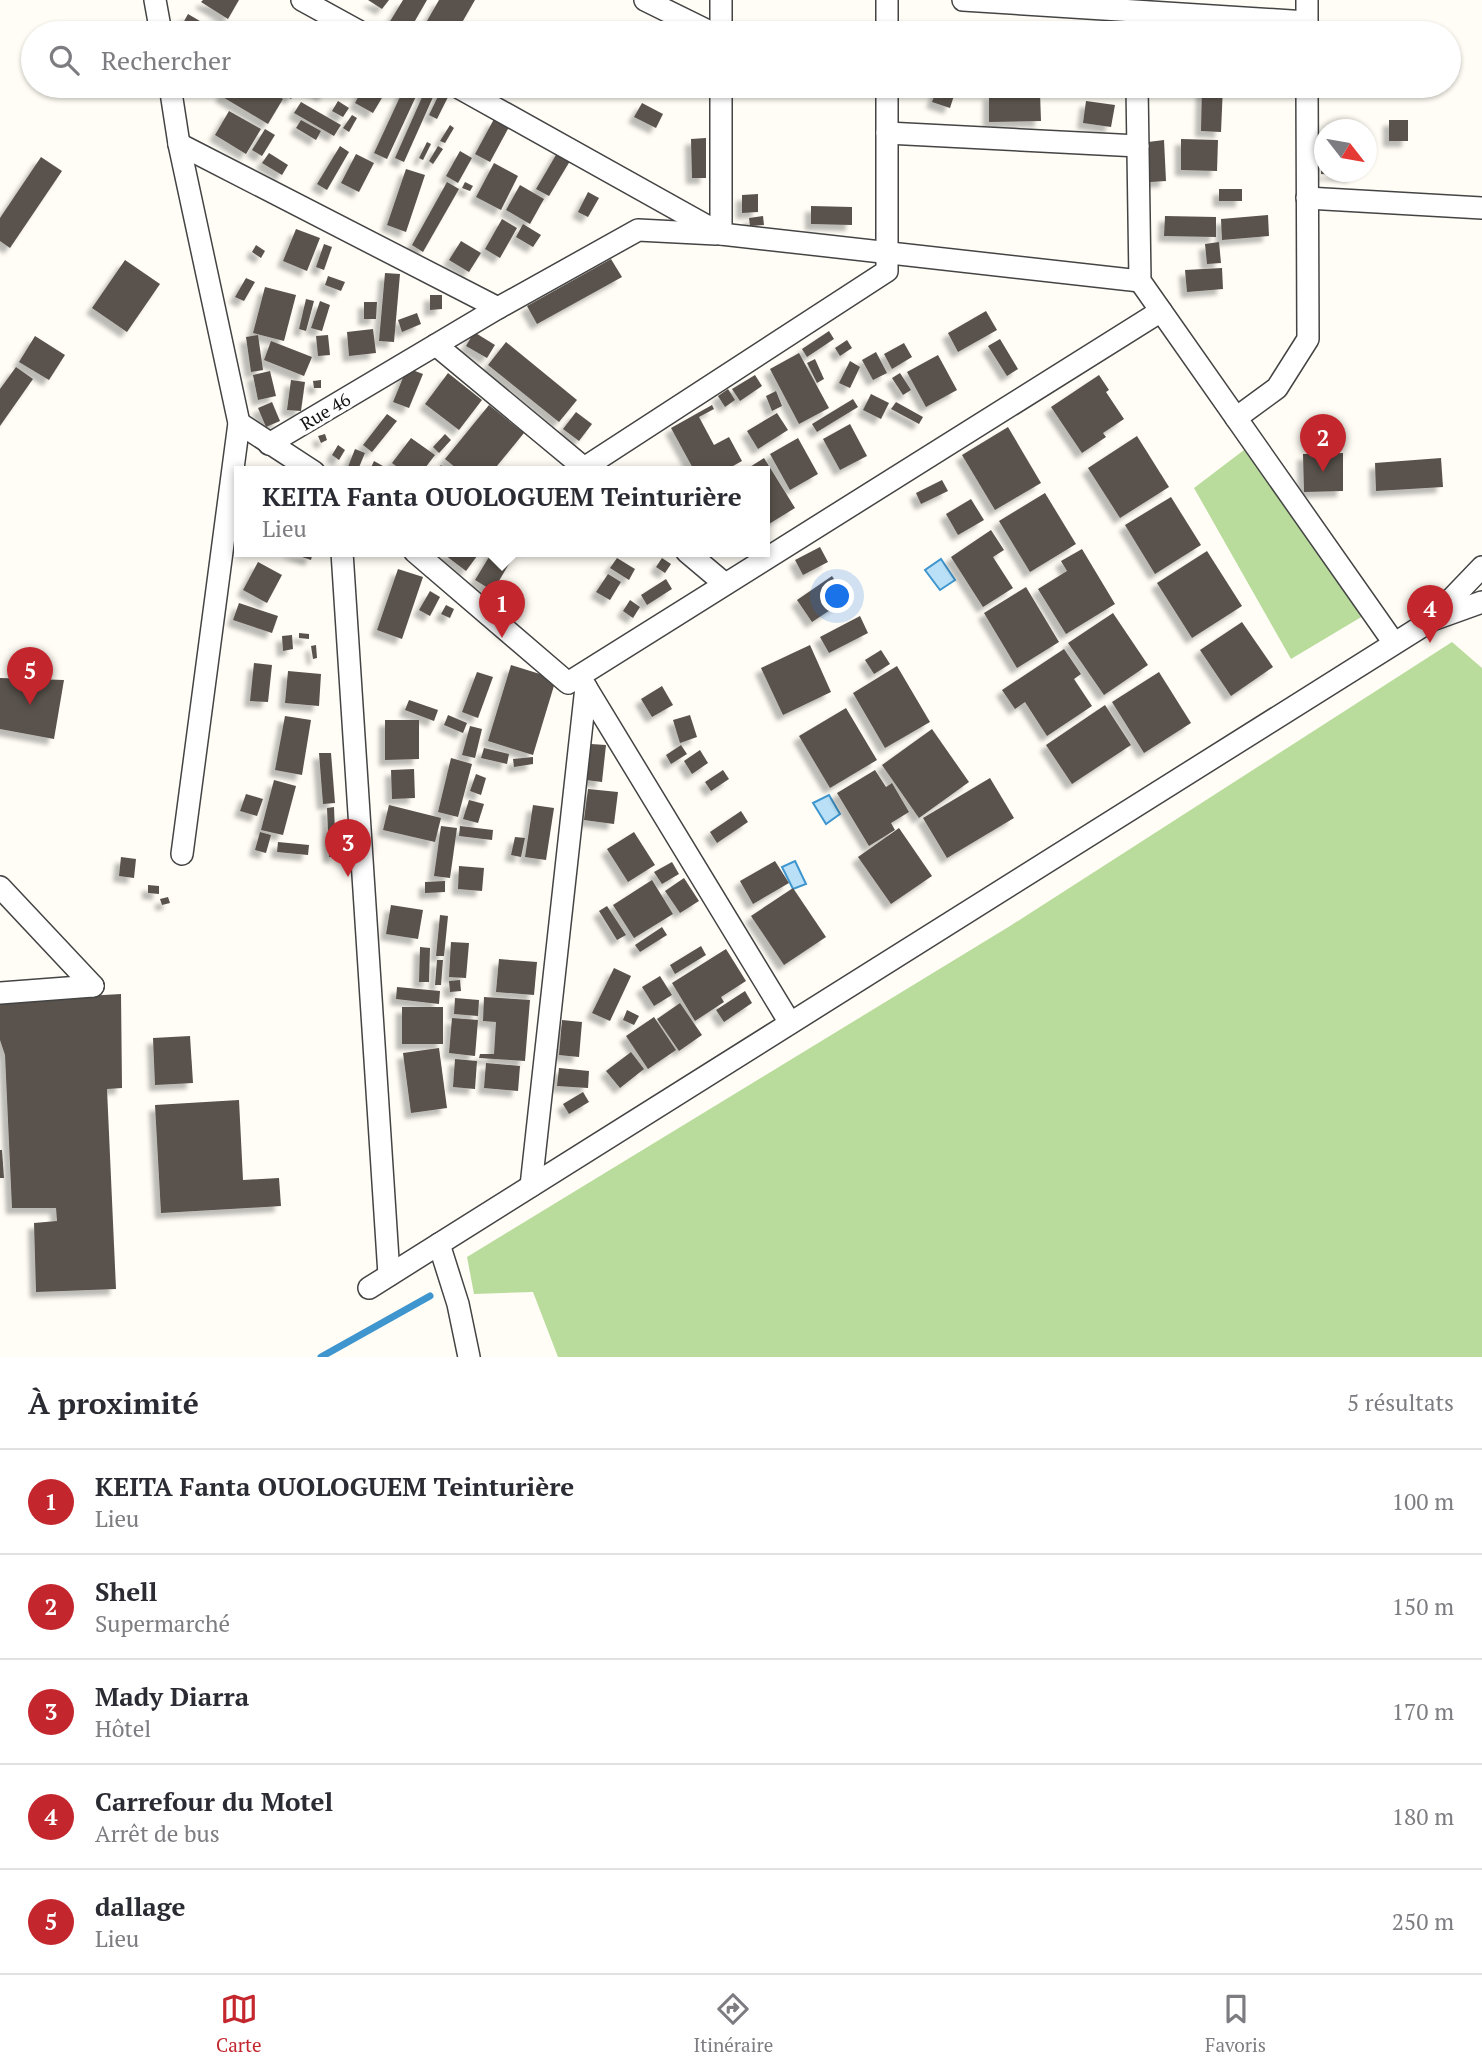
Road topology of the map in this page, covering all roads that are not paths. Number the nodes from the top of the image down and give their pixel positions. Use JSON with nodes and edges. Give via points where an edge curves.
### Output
{"nodes":[{"id":1,"x":155,"y":0,"type":"edge"},
{"id":2,"x":302,"y":0,"type":"edge"},
{"id":3,"x":645,"y":0,"type":"edge"},
{"id":4,"x":721,"y":0,"type":"edge"},
{"id":5,"x":887,"y":0,"type":"edge"},
{"id":6,"x":963,"y":0,"type":"edge"},
{"id":7,"x":1307,"y":0,"type":"edge"},
{"id":8,"x":1136,"y":12,"type":"junction"},
{"id":9,"x":159,"y":21,"type":"edge"},
{"id":10,"x":340,"y":21,"type":"edge"},
{"id":11,"x":688,"y":21,"type":"edge"},
{"id":12,"x":721,"y":21,"type":"edge"},
{"id":13,"x":887,"y":21,"type":"edge"},
{"id":14,"x":1136,"y":21,"type":"edge"},
{"id":15,"x":1232,"y":21,"type":"edge"},
{"id":16,"x":1307,"y":21,"type":"edge"},
{"id":17,"x":172,"y":98,"type":"edge"},
{"id":18,"x":477,"y":98,"type":"edge"},
{"id":19,"x":721,"y":98,"type":"edge"},
{"id":20,"x":887,"y":98,"type":"edge"},
{"id":21,"x":1137,"y":98,"type":"edge"},
{"id":22,"x":1307,"y":98,"type":"edge"},
{"id":23,"x":887,"y":133,"type":"junction"},
{"id":24,"x":179,"y":144,"type":"junction"},
{"id":25,"x":1138,"y":146,"type":"junction"},
{"id":26,"x":1307,"y":198,"type":"junction"},
{"id":27,"x":1482,"y":208,"type":"edge"},
{"id":28,"x":721,"y":234,"type":"junction"},
{"id":29,"x":887,"y":253,"type":"junction"},
{"id":30,"x":1140,"y":281,"type":"junction"},
{"id":31,"x":498,"y":308,"type":"junction"},
{"id":32,"x":1161,"y":311,"type":"junction"},
{"id":33,"x":436,"y":345,"type":"junction"},
{"id":34,"x":1236,"y":418,"type":"junction"},
{"id":35,"x":239,"y":423,"type":"junction"},
{"id":36,"x":270,"y":444,"type":"junction"},
{"id":37,"x":305,"y":466,"type":"edge"},
{"id":38,"x":582,"y":466,"type":"edge"},
{"id":39,"x":593,"y":466,"type":"edge"},
{"id":40,"x":770,"y":556,"type":"edge"},
{"id":41,"x":342,"y":557,"type":"edge"},
{"id":42,"x":421,"y":557,"type":"edge"},
{"id":43,"x":693,"y":557,"type":"edge"},
{"id":44,"x":768,"y":557,"type":"edge"},
{"id":45,"x":1482,"y":567,"type":"edge"},
{"id":46,"x":725,"y":584,"type":"junction"},
{"id":47,"x":1482,"y":602,"type":"edge"},
{"id":48,"x":1432,"y":620,"type":"junction"},
{"id":49,"x":1394,"y":643,"type":"junction"},
{"id":50,"x":582,"y":681,"type":"junction"},
{"id":51,"x":182,"y":854,"type":"dead end"},
{"id":52,"x":0,"y":887,"type":"edge"},
{"id":53,"x":0,"y":993,"type":"edge"},
{"id":54,"x":790,"y":1023,"type":"junction"},
{"id":55,"x":531,"y":1186,"type":"junction"},
{"id":56,"x":439,"y":1244,"type":"junction"},
{"id":57,"x":389,"y":1275,"type":"junction"},
{"id":58,"x":369,"y":1288,"type":"dead end"},
{"id":59,"x":469,"y":1357,"type":"edge"}],
"edges":[{"from":1,"to":9,"type":"street"},
{"from":2,"to":10,"type":"street"},
{"from":3,"to":11,"type":"street"},
{"from":4,"to":12,"type":"street"},
{"from":5,"to":13,"type":"street"},
{"from":6,"to":8,"type":"street"},
{"from":7,"to":16,"type":"street"},
{"from":8,"to":14,"type":"street"},
{"from":8,"to":15,"type":"street"},
{"from":17,"to":24,"type":"street"},
{"from":18,"to":28,"type":"street"},
{"from":19,"to":28,"type":"street"},
{"from":20,"to":23,"type":"street"},
{"from":21,"to":25,"type":"street"},
{"from":22,"to":26,"type":"street"},
{"from":23,"to":25,"type":"street"},
{"from":23,"to":29,"type":"street"},
{"from":24,"to":31,"type":"street"},
{"from":24,"to":35,"type":"street"},
{"from":25,"to":30,"type":"street"},
{"from":26,"to":27,"type":"street"},
{"from":26,"to":34,"type":"street","via":[[1308,340],[1277,388]]},
{"from":28,"to":29,"type":"street","name":"Rue 46"},
{"from":28,"to":31,"type":"street","name":"Rue 46","via":[[638,230]]},
{"from":29,"to":30,"type":"street","name":"Rue 46"},
{"from":29,"to":39,"type":"street","via":[[887,271]]},
{"from":30,"to":32,"type":"street"},
{"from":31,"to":33,"type":"street","name":"Rue 46"},
{"from":32,"to":34,"type":"street"},
{"from":32,"to":40,"type":"street"},
{"from":33,"to":36,"type":"street","name":"Rue 46"},
{"from":33,"to":38,"type":"street"},
{"from":34,"to":49,"type":"street"},
{"from":35,"to":36,"type":"street"},
{"from":35,"to":51,"type":"street"},
{"from":36,"to":37,"type":"street"},
{"from":41,"to":57,"type":"street"},
{"from":42,"to":50,"type":"street","via":[[568,683]]},
{"from":43,"to":46,"type":"street"},
{"from":44,"to":46,"type":"street"},
{"from":45,"to":48,"type":"street"},
{"from":46,"to":50,"type":"street"},
{"from":47,"to":48,"type":"street"},
{"from":48,"to":49,"type":"street"},
{"from":49,"to":54,"type":"street"},
{"from":50,"to":54,"type":"street"},
{"from":50,"to":55,"type":"street"},
{"from":52,"to":53,"type":"street","via":[[93,986]]},
{"from":54,"to":55,"type":"street"},
{"from":55,"to":56,"type":"street"},
{"from":56,"to":57,"type":"street"},
{"from":56,"to":59,"type":"street"},
{"from":57,"to":58,"type":"street"}]}
